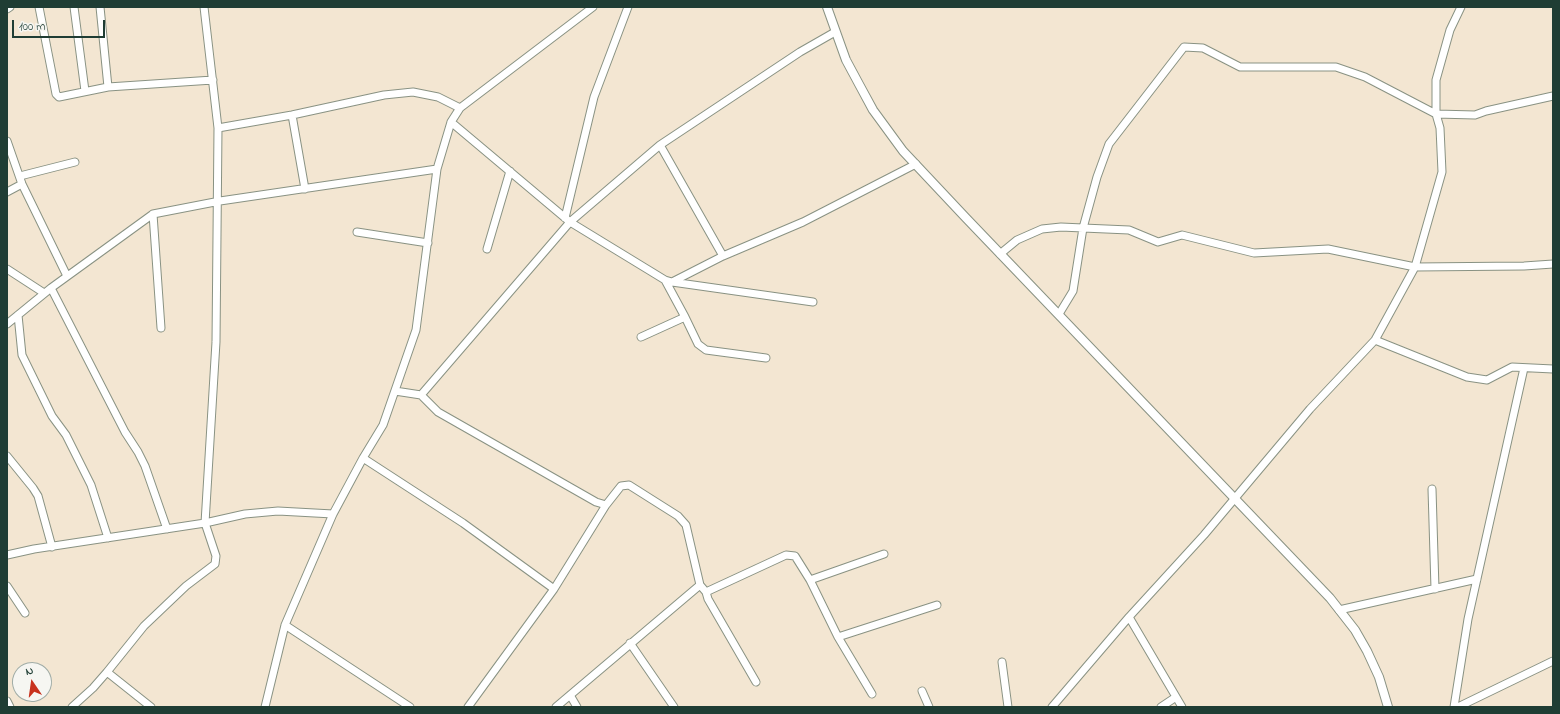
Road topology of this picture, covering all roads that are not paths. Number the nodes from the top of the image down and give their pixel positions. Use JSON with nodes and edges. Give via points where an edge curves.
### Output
{"nodes":[{"id":1,"x":10,"y":7,"type":"edge"},
{"id":2,"x":38,"y":7,"type":"edge"},
{"id":3,"x":74,"y":7,"type":"edge"},
{"id":4,"x":100,"y":7,"type":"edge"},
{"id":5,"x":204,"y":7,"type":"edge"},
{"id":6,"x":593,"y":7,"type":"edge"},
{"id":7,"x":628,"y":7,"type":"edge"},
{"id":8,"x":827,"y":7,"type":"edge"},
{"id":9,"x":1461,"y":7,"type":"edge"},
{"id":10,"x":7,"y":9,"type":"edge"},
{"id":11,"x":835,"y":32,"type":"junction"},
{"id":12,"x":213,"y":80,"type":"junction"},
{"id":13,"x":108,"y":87,"type":"junction"},
{"id":14,"x":85,"y":91,"type":"junction"},
{"id":15,"x":1553,"y":96,"type":"edge"},
{"id":16,"x":460,"y":108,"type":"junction"},
{"id":17,"x":1436,"y":114,"type":"junction"},
{"id":18,"x":292,"y":115,"type":"junction"},
{"id":19,"x":450,"y":122,"type":"junction"},
{"id":20,"x":218,"y":128,"type":"junction"},
{"id":21,"x":7,"y":141,"type":"edge"},
{"id":22,"x":660,"y":145,"type":"junction"},
{"id":23,"x":75,"y":162,"type":"dead end"},
{"id":24,"x":916,"y":164,"type":"junction"},
{"id":25,"x":438,"y":169,"type":"junction"},
{"id":26,"x":510,"y":172,"type":"junction"},
{"id":27,"x":20,"y":176,"type":"junction"},
{"id":28,"x":22,"y":184,"type":"junction"},
{"id":29,"x":305,"y":189,"type":"junction"},
{"id":30,"x":7,"y":192,"type":"edge"},
{"id":31,"x":218,"y":202,"type":"junction"},
{"id":32,"x":153,"y":214,"type":"junction"},
{"id":33,"x":567,"y":220,"type":"junction"},
{"id":34,"x":1083,"y":228,"type":"junction"},
{"id":35,"x":356,"y":232,"type":"dead end"},
{"id":36,"x":428,"y":243,"type":"junction"},
{"id":37,"x":486,"y":249,"type":"dead end"},
{"id":38,"x":1000,"y":254,"type":"junction"},
{"id":39,"x":723,"y":256,"type":"junction"},
{"id":40,"x":1553,"y":264,"type":"edge"},
{"id":41,"x":1415,"y":267,"type":"junction"},
{"id":42,"x":7,"y":269,"type":"edge"},
{"id":43,"x":67,"y":276,"type":"junction"},
{"id":44,"x":668,"y":281,"type":"junction"},
{"id":45,"x":51,"y":288,"type":"junction"},
{"id":46,"x":44,"y":293,"type":"junction"},
{"id":47,"x":813,"y":302,"type":"dead end"},
{"id":48,"x":1059,"y":314,"type":"junction"},
{"id":49,"x":18,"y":315,"type":"junction"},
{"id":50,"x":685,"y":317,"type":"junction"},
{"id":51,"x":7,"y":324,"type":"edge"},
{"id":52,"x":161,"y":328,"type":"dead end"},
{"id":53,"x":641,"y":337,"type":"dead end"},
{"id":54,"x":1375,"y":340,"type":"junction"},
{"id":55,"x":766,"y":358,"type":"dead end"},
{"id":56,"x":1524,"y":368,"type":"junction"},
{"id":57,"x":1553,"y":369,"type":"edge"},
{"id":58,"x":395,"y":391,"type":"junction"},
{"id":59,"x":421,"y":394,"type":"junction"},
{"id":60,"x":7,"y":456,"type":"edge"},
{"id":61,"x":363,"y":458,"type":"junction"},
{"id":62,"x":1432,"y":489,"type":"dead end"},
{"id":63,"x":1235,"y":498,"type":"junction"},
{"id":64,"x":606,"y":505,"type":"junction"},
{"id":65,"x":333,"y":514,"type":"junction"},
{"id":66,"x":205,"y":524,"type":"junction"},
{"id":67,"x":167,"y":529,"type":"junction"},
{"id":68,"x":108,"y":538,"type":"junction"},
{"id":69,"x":52,"y":547,"type":"junction"},
{"id":70,"x":884,"y":554,"type":"dead end"},
{"id":71,"x":7,"y":555,"type":"edge"},
{"id":72,"x":1477,"y":579,"type":"junction"},
{"id":73,"x":810,"y":580,"type":"junction"},
{"id":74,"x":700,"y":585,"type":"junction"},
{"id":75,"x":7,"y":586,"type":"edge"},
{"id":76,"x":554,"y":589,"type":"junction"},
{"id":77,"x":1434,"y":589,"type":"junction"},
{"id":78,"x":706,"y":592,"type":"junction"},
{"id":79,"x":937,"y":605,"type":"dead end"},
{"id":80,"x":1340,"y":610,"type":"junction"},
{"id":81,"x":25,"y":614,"type":"dead end"},
{"id":82,"x":1130,"y":617,"type":"junction"},
{"id":83,"x":285,"y":626,"type":"junction"},
{"id":84,"x":838,"y":637,"type":"junction"},
{"id":85,"x":630,"y":643,"type":"junction"},
{"id":86,"x":1553,"y":661,"type":"edge"},
{"id":87,"x":1002,"y":662,"type":"dead end"},
{"id":88,"x":107,"y":672,"type":"junction"},
{"id":89,"x":756,"y":682,"type":"dead end"},
{"id":90,"x":922,"y":691,"type":"dead end"},
{"id":91,"x":872,"y":694,"type":"dead end"},
{"id":92,"x":570,"y":695,"type":"junction"},
{"id":93,"x":1176,"y":697,"type":"junction"},
{"id":94,"x":7,"y":701,"type":"edge"},
{"id":95,"x":10,"y":707,"type":"edge"},
{"id":96,"x":72,"y":707,"type":"edge"},
{"id":97,"x":151,"y":707,"type":"edge"},
{"id":98,"x":265,"y":707,"type":"edge"},
{"id":99,"x":410,"y":707,"type":"edge"},
{"id":100,"x":468,"y":707,"type":"edge"},
{"id":101,"x":556,"y":707,"type":"edge"},
{"id":102,"x":577,"y":707,"type":"edge"},
{"id":103,"x":674,"y":707,"type":"edge"},
{"id":104,"x":929,"y":707,"type":"edge"},
{"id":105,"x":1008,"y":707,"type":"edge"},
{"id":106,"x":1052,"y":707,"type":"edge"},
{"id":107,"x":1161,"y":707,"type":"edge"},
{"id":108,"x":1182,"y":707,"type":"edge"},
{"id":109,"x":1388,"y":707,"type":"edge"},
{"id":110,"x":1454,"y":707,"type":"edge"},
{"id":111,"x":1458,"y":707,"type":"edge"}],
"edges":[{"from":1,"to":10,"type":"street"},
{"from":2,"to":14,"type":"street","via":[[56,94],[59,97]]},
{"from":3,"to":14,"type":"street"},
{"from":4,"to":13,"type":"street"},
{"from":5,"to":12,"type":"street"},
{"from":6,"to":16,"type":"street"},
{"from":7,"to":33,"type":"street","via":[[594,98]]},
{"from":8,"to":11,"type":"main road"},
{"from":9,"to":17,"type":"street","via":[[1450,30],[1436,80]]},
{"from":11,"to":22,"type":"street","via":[[800,52]]},
{"from":11,"to":24,"type":"main road","via":[[846,60],[873,110]]},
{"from":12,"to":13,"type":"street"},
{"from":12,"to":20,"type":"street"},
{"from":13,"to":14,"type":"street"},
{"from":15,"to":17,"type":"street","via":[[1475,115]]},
{"from":16,"to":18,"type":"street","via":[[438,97],[413,92]]},
{"from":16,"to":19,"type":"street"},
{"from":17,"to":34,"type":"street","via":[[1365,77],[1336,67],[1240,67],[1203,48],[1184,47],[1109,144]]},
{"from":17,"to":41,"type":"street","via":[[1440,128],[1442,172]]},
{"from":18,"to":20,"type":"street"},
{"from":18,"to":29,"type":"street"},
{"from":19,"to":25,"type":"street"},
{"from":19,"to":26,"type":"street"},
{"from":20,"to":31,"type":"street"},
{"from":21,"to":27,"type":"street"},
{"from":22,"to":33,"type":"street"},
{"from":22,"to":39,"type":"street"},
{"from":23,"to":27,"type":"street"},
{"from":24,"to":38,"type":"main road"},
{"from":24,"to":39,"type":"street","via":[[803,222]]},
{"from":25,"to":29,"type":"street"},
{"from":25,"to":36,"type":"street"},
{"from":26,"to":33,"type":"street"},
{"from":26,"to":37,"type":"street"},
{"from":27,"to":28,"type":"street"},
{"from":28,"to":30,"type":"street"},
{"from":28,"to":43,"type":"street"},
{"from":29,"to":31,"type":"street"},
{"from":31,"to":32,"type":"street"},
{"from":31,"to":66,"type":"street","via":[[216,342]]},
{"from":32,"to":43,"type":"street"},
{"from":32,"to":52,"type":"street"},
{"from":33,"to":44,"type":"street"},
{"from":33,"to":59,"type":"street"},
{"from":34,"to":38,"type":"street","via":[[1042,229],[1017,240]]},
{"from":34,"to":41,"type":"street","via":[[1129,230],[1158,242],[1182,236],[1254,253],[1328,249]]},
{"from":34,"to":48,"type":"street","via":[[1073,291]]},
{"from":35,"to":36,"type":"street"},
{"from":36,"to":58,"type":"street","via":[[416,330]]},
{"from":38,"to":48,"type":"main road"},
{"from":39,"to":44,"type":"street"},
{"from":40,"to":41,"type":"street"},
{"from":41,"to":54,"type":"street"},
{"from":42,"to":46,"type":"street"},
{"from":43,"to":45,"type":"street"},
{"from":44,"to":47,"type":"street"},
{"from":44,"to":50,"type":"street"},
{"from":45,"to":46,"type":"street"},
{"from":45,"to":67,"type":"street","via":[[145,466]]},
{"from":46,"to":49,"type":"street"},
{"from":48,"to":63,"type":"main road"},
{"from":49,"to":51,"type":"street"},
{"from":49,"to":68,"type":"street","via":[[22,355],[52,416],[66,435],[91,485]]},
{"from":50,"to":53,"type":"street"},
{"from":50,"to":55,"type":"street","via":[[698,344],[706,350]]},
{"from":54,"to":56,"type":"street","via":[[1466,377],[1487,380],[1512,367]]},
{"from":54,"to":63,"type":"street","via":[[1310,409]]},
{"from":56,"to":57,"type":"street"},
{"from":56,"to":72,"type":"street"},
{"from":58,"to":59,"type":"street"},
{"from":58,"to":61,"type":"street","via":[[383,426]]},
{"from":59,"to":64,"type":"street","via":[[438,412],[596,502]]},
{"from":60,"to":69,"type":"street","via":[[38,496]]},
{"from":61,"to":65,"type":"street"},
{"from":61,"to":76,"type":"street","via":[[463,523]]},
{"from":62,"to":77,"type":"street"},
{"from":63,"to":80,"type":"main road"},
{"from":63,"to":82,"type":"street"},
{"from":64,"to":74,"type":"street","via":[[621,486],[629,485],[678,516],[686,525]]},
{"from":64,"to":76,"type":"street"},
{"from":65,"to":66,"type":"street","via":[[278,511],[245,514]]},
{"from":65,"to":83,"type":"street"},
{"from":66,"to":67,"type":"street"},
{"from":66,"to":88,"type":"street","via":[[216,556],[215,564],[186,586],[144,626]]},
{"from":67,"to":68,"type":"street"},
{"from":68,"to":69,"type":"street"},
{"from":69,"to":71,"type":"street"},
{"from":70,"to":73,"type":"street"},
{"from":72,"to":77,"type":"street"},
{"from":72,"to":110,"type":"street"},
{"from":73,"to":78,"type":"street","via":[[795,556],[786,555]]},
{"from":73,"to":84,"type":"street"},
{"from":74,"to":78,"type":"street"},
{"from":74,"to":85,"type":"street"},
{"from":75,"to":81,"type":"street"},
{"from":76,"to":100,"type":"street"},
{"from":77,"to":80,"type":"street"},
{"from":78,"to":89,"type":"street"},
{"from":79,"to":84,"type":"street"},
{"from":80,"to":109,"type":"main road","via":[[1367,652],[1379,677]]},
{"from":82,"to":93,"type":"street"},
{"from":82,"to":106,"type":"street"},
{"from":83,"to":98,"type":"street"},
{"from":83,"to":99,"type":"street"},
{"from":84,"to":91,"type":"street"},
{"from":85,"to":92,"type":"street"},
{"from":85,"to":103,"type":"street"},
{"from":86,"to":111,"type":"street"},
{"from":87,"to":105,"type":"street"},
{"from":88,"to":96,"type":"street"},
{"from":88,"to":97,"type":"street"},
{"from":90,"to":104,"type":"street"},
{"from":92,"to":101,"type":"street"},
{"from":92,"to":102,"type":"street"},
{"from":93,"to":107,"type":"street"},
{"from":93,"to":108,"type":"street"},
{"from":94,"to":95,"type":"street"}]}
